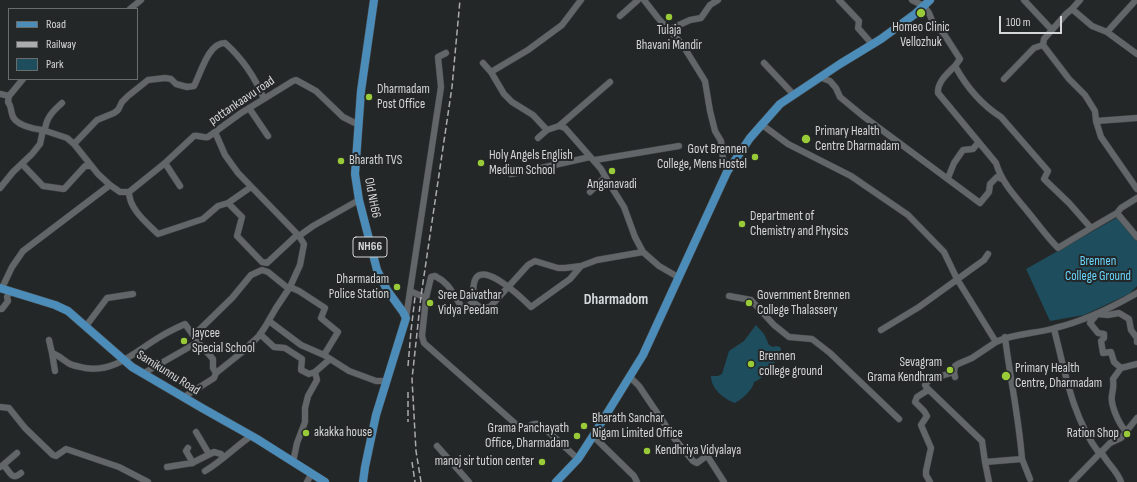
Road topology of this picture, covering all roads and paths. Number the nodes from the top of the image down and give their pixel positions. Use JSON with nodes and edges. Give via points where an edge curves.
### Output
{"nodes":[{"id":1,"x":141,"y":0,"type":"edge"},
{"id":2,"x":374,"y":0,"type":"edge"},
{"id":3,"x":581,"y":0,"type":"edge"},
{"id":4,"x":638,"y":0,"type":"edge"},
{"id":5,"x":644,"y":0,"type":"edge"},
{"id":6,"x":718,"y":0,"type":"edge"},
{"id":7,"x":839,"y":0,"type":"edge"},
{"id":8,"x":912,"y":0,"type":"edge"},
{"id":9,"x":930,"y":0,"type":"edge"},
{"id":10,"x":1024,"y":0,"type":"edge"},
{"id":11,"x":1080,"y":0,"type":"edge"},
{"id":12,"x":1136,"y":0,"type":"edge"},
{"id":13,"x":924,"y":6,"type":"junction"},
{"id":14,"x":131,"y":8,"type":"edge"},
{"id":15,"x":1072,"y":9,"type":"junction"},
{"id":16,"x":620,"y":16,"type":"dead end"},
{"id":17,"x":668,"y":30,"type":"junction"},
{"id":18,"x":1052,"y":30,"type":"junction"},
{"id":19,"x":1107,"y":32,"type":"junction"},
{"id":20,"x":872,"y":44,"type":"junction"},
{"id":21,"x":1043,"y":45,"type":"junction"},
{"id":22,"x":446,"y":53,"type":"dead end"},
{"id":23,"x":1137,"y":54,"type":"edge"},
{"id":24,"x":483,"y":63,"type":"dead end"},
{"id":25,"x":764,"y":63,"type":"dead end"},
{"id":26,"x":955,"y":66,"type":"junction"},
{"id":27,"x":491,"y":72,"type":"junction"},
{"id":28,"x":820,"y":77,"type":"junction"},
{"id":29,"x":1004,"y":79,"type":"dead end"},
{"id":30,"x":22,"y":80,"type":"edge"},
{"id":31,"x":610,"y":82,"type":"dead end"},
{"id":32,"x":0,"y":94,"type":"edge"},
{"id":33,"x":794,"y":94,"type":"junction"},
{"id":34,"x":9,"y":96,"type":"junction"},
{"id":35,"x":264,"y":99,"type":"junction"},
{"id":36,"x":62,"y":102,"type":"dead end"},
{"id":37,"x":250,"y":108,"type":"junction"},
{"id":38,"x":1137,"y":118,"type":"edge"},
{"id":39,"x":1096,"y":121,"type":"junction"},
{"id":40,"x":762,"y":124,"type":"junction"},
{"id":41,"x":359,"y":125,"type":"junction"},
{"id":42,"x":559,"y":126,"type":"junction"},
{"id":43,"x":44,"y":130,"type":"junction"},
{"id":44,"x":547,"y":130,"type":"junction"},
{"id":45,"x":214,"y":132,"type":"junction"},
{"id":46,"x":268,"y":136,"type":"dead end"},
{"id":47,"x":538,"y":138,"type":"dead end"},
{"id":48,"x":977,"y":140,"type":"junction"},
{"id":49,"x":74,"y":144,"type":"junction"},
{"id":50,"x":679,"y":146,"type":"dead end"},
{"id":51,"x":593,"y":158,"type":"junction"},
{"id":52,"x":164,"y":163,"type":"junction"},
{"id":53,"x":22,"y":164,"type":"junction"},
{"id":54,"x":91,"y":166,"type":"junction"},
{"id":55,"x":727,"y":172,"type":"junction"},
{"id":56,"x":511,"y":174,"type":"dead end"},
{"id":57,"x":605,"y":176,"type":"junction"},
{"id":58,"x":948,"y":178,"type":"junction"},
{"id":59,"x":1002,"y":178,"type":"junction"},
{"id":60,"x":110,"y":186,"type":"junction"},
{"id":61,"x":180,"y":186,"type":"dead end"},
{"id":62,"x":251,"y":187,"type":"junction"},
{"id":63,"x":0,"y":188,"type":"edge"},
{"id":64,"x":1137,"y":189,"type":"edge"},
{"id":65,"x":129,"y":192,"type":"junction"},
{"id":66,"x":590,"y":192,"type":"dead end"},
{"id":67,"x":1137,"y":198,"type":"edge"},
{"id":68,"x":359,"y":200,"type":"junction"},
{"id":69,"x":228,"y":203,"type":"junction"},
{"id":70,"x":1117,"y":213,"type":"junction"},
{"id":71,"x":1091,"y":228,"type":"junction"},
{"id":72,"x":300,"y":236,"type":"junction"},
{"id":73,"x":1137,"y":237,"type":"edge"},
{"id":74,"x":643,"y":252,"type":"junction"},
{"id":75,"x":988,"y":254,"type":"dead end"},
{"id":76,"x":581,"y":266,"type":"junction"},
{"id":77,"x":678,"y":277,"type":"junction"},
{"id":78,"x":957,"y":279,"type":"junction"},
{"id":79,"x":508,"y":286,"type":"junction"},
{"id":80,"x":290,"y":288,"type":"junction"},
{"id":81,"x":4,"y":289,"type":"edge"},
{"id":82,"x":410,"y":292,"type":"junction"},
{"id":83,"x":1137,"y":293,"type":"edge"},
{"id":84,"x":133,"y":294,"type":"dead end"},
{"id":85,"x":728,"y":296,"type":"dead end"},
{"id":86,"x":426,"y":298,"type":"junction"},
{"id":87,"x":472,"y":302,"type":"junction"},
{"id":88,"x":0,"y":308,"type":"edge"},
{"id":89,"x":1097,"y":314,"type":"junction"},
{"id":90,"x":406,"y":318,"type":"junction"},
{"id":91,"x":269,"y":321,"type":"junction"},
{"id":92,"x":86,"y":326,"type":"junction"},
{"id":93,"x":1054,"y":329,"type":"junction"},
{"id":94,"x":881,"y":330,"type":"dead end"},
{"id":95,"x":260,"y":334,"type":"junction"},
{"id":96,"x":194,"y":335,"type":"junction"},
{"id":97,"x":1005,"y":338,"type":"junction"},
{"id":98,"x":49,"y":340,"type":"dead end"},
{"id":99,"x":198,"y":342,"type":"junction"},
{"id":100,"x":996,"y":342,"type":"junction"},
{"id":101,"x":1137,"y":342,"type":"edge"},
{"id":102,"x":298,"y":343,"type":"junction"},
{"id":103,"x":290,"y":352,"type":"junction"},
{"id":104,"x":52,"y":353,"type":"junction"},
{"id":105,"x":327,"y":357,"type":"junction"},
{"id":106,"x":125,"y":360,"type":"junction"},
{"id":107,"x":1137,"y":364,"type":"edge"},
{"id":108,"x":1121,"y":368,"type":"junction"},
{"id":109,"x":55,"y":371,"type":"dead end"},
{"id":110,"x":315,"y":372,"type":"junction"},
{"id":111,"x":144,"y":373,"type":"junction"},
{"id":112,"x":216,"y":373,"type":"junction"},
{"id":113,"x":630,"y":377,"type":"junction"},
{"id":114,"x":387,"y":381,"type":"junction"},
{"id":115,"x":928,"y":390,"type":"junction"},
{"id":116,"x":184,"y":397,"type":"junction"},
{"id":117,"x":0,"y":407,"type":"edge"},
{"id":118,"x":1137,"y":418,"type":"edge"},
{"id":119,"x":899,"y":419,"type":"dead end"},
{"id":120,"x":1126,"y":431,"type":"junction"},
{"id":121,"x":196,"y":432,"type":"dead end"},
{"id":122,"x":251,"y":436,"type":"junction"},
{"id":123,"x":593,"y":436,"type":"junction"},
{"id":124,"x":437,"y":446,"type":"dead end"},
{"id":125,"x":188,"y":448,"type":"dead end"},
{"id":126,"x":1100,"y":452,"type":"junction"},
{"id":127,"x":17,"y":453,"type":"dead end"},
{"id":128,"x":209,"y":454,"type":"junction"},
{"id":129,"x":224,"y":457,"type":"junction"},
{"id":130,"x":578,"y":458,"type":"junction"},
{"id":131,"x":1022,"y":459,"type":"junction"},
{"id":132,"x":293,"y":462,"type":"junction"},
{"id":133,"x":985,"y":462,"type":"junction"},
{"id":134,"x":194,"y":463,"type":"junction"},
{"id":135,"x":1,"y":466,"type":"edge"},
{"id":136,"x":167,"y":467,"type":"dead end"},
{"id":137,"x":206,"y":471,"type":"dead end"},
{"id":138,"x":21,"y":473,"type":"dead end"},
{"id":139,"x":312,"y":473,"type":"junction"},
{"id":140,"x":1030,"y":479,"type":"dead end"},
{"id":141,"x":559,"y":481,"type":"edge"},
{"id":142,"x":148,"y":482,"type":"edge"},
{"id":143,"x":307,"y":482,"type":"edge"},
{"id":144,"x":325,"y":482,"type":"edge"},
{"id":145,"x":363,"y":482,"type":"edge"},
{"id":146,"x":469,"y":482,"type":"edge"},
{"id":147,"x":637,"y":482,"type":"edge"},
{"id":148,"x":724,"y":482,"type":"edge"},
{"id":149,"x":930,"y":482,"type":"edge"},
{"id":150,"x":989,"y":482,"type":"edge"},
{"id":151,"x":1072,"y":482,"type":"edge"},
{"id":152,"x":1121,"y":482,"type":"edge"}],
"edges":[{"from":1,"to":14,"type":"street"},
{"from":2,"to":41,"type":"main road","name":"Old NH66","number":"NH66","via":[[361,91]]},
{"from":3,"to":27,"type":"street","via":[[562,25],[528,50]]},
{"from":4,"to":16,"type":"street"},
{"from":5,"to":17,"type":"street"},
{"from":6,"to":17,"type":"street","via":[[710,5],[702,18],[690,20]]},
{"from":7,"to":20,"type":"street","via":[[859,21],[858,28]]},
{"from":8,"to":13,"type":"street"},
{"from":9,"to":13,"type":"main road"},
{"from":10,"to":18,"type":"street"},
{"from":11,"to":15,"type":"street"},
{"from":12,"to":19,"type":"street"},
{"from":13,"to":20,"type":"main road"},
{"from":13,"to":26,"type":"street","via":[[933,23],[944,34],[960,59]]},
{"from":15,"to":18,"type":"street"},
{"from":15,"to":19,"type":"street","via":[[1092,26]]},
{"from":17,"to":55,"type":"street","via":[[682,44],[705,81],[710,111]]},
{"from":18,"to":21,"type":"street","via":[[1044,39]]},
{"from":19,"to":23,"type":"street"},
{"from":20,"to":28,"type":"main road"},
{"from":21,"to":29,"type":"street","via":[[1034,48]]},
{"from":21,"to":39,"type":"street","via":[[1085,95],[1095,111]]},
{"from":22,"to":82,"type":"street","via":[[438,57],[441,87]]},
{"from":24,"to":27,"type":"street"},
{"from":25,"to":33,"type":"street"},
{"from":26,"to":48,"type":"street","via":[[937,88],[938,93]]},
{"from":26,"to":71,"type":"street","via":[[965,83],[983,104],[1001,118],[1048,171],[1044,179]]},
{"from":27,"to":44,"type":"street","via":[[504,94],[533,115]]},
{"from":28,"to":33,"type":"main road"},
{"from":28,"to":58,"type":"street","via":[[830,82],[840,97],[863,116]]},
{"from":30,"to":34,"type":"street"},
{"from":31,"to":42,"type":"street"},
{"from":32,"to":34,"type":"street"},
{"from":33,"to":40,"type":"main road","via":[[780,104]]},
{"from":34,"to":43,"type":"street","via":[[12,116],[16,120],[30,128]]},
{"from":35,"to":37,"type":"street","name":"pottankaavu road"},
{"from":35,"to":41,"type":"street","name":"pottankaavu road","via":[[296,80],[316,91],[343,116]]},
{"from":35,"to":49,"type":"street","via":[[258,82],[244,61],[225,43],[221,43],[204,60],[194,86],[176,84],[165,78],[148,80],[128,96],[118,110],[97,120]]},
{"from":36,"to":43,"type":"street","via":[[53,111]]},
{"from":37,"to":45,"type":"street","name":"pottankaavu road"},
{"from":37,"to":46,"type":"street"},
{"from":38,"to":39,"type":"street"},
{"from":39,"to":64,"type":"street","via":[[1101,137]]},
{"from":40,"to":55,"type":"main road","via":[[739,152]]},
{"from":40,"to":78,"type":"street","via":[[788,144],[851,176],[908,215],[944,252]]},
{"from":41,"to":68,"type":"main road","name":"Old NH66","number":"NH66","via":[[355,174]]},
{"from":42,"to":44,"type":"street"},
{"from":42,"to":51,"type":"street","via":[[568,130]]},
{"from":43,"to":49,"type":"street","via":[[67,138]]},
{"from":43,"to":53,"type":"street","via":[[40,144]]},
{"from":44,"to":47,"type":"street"},
{"from":45,"to":52,"type":"street","name":"pottankaavu road","via":[[204,138],[194,136]]},
{"from":45,"to":62,"type":"street","via":[[230,164]]},
{"from":48,"to":58,"type":"street","via":[[978,143],[973,149],[963,150]]},
{"from":48,"to":59,"type":"street","via":[[996,163]]},
{"from":49,"to":54,"type":"street"},
{"from":50,"to":51,"type":"street"},
{"from":51,"to":56,"type":"street"},
{"from":51,"to":57,"type":"street"},
{"from":52,"to":61,"type":"street"},
{"from":52,"to":65,"type":"street","name":"pottankaavu road"},
{"from":53,"to":54,"type":"street","via":[[43,186],[64,189],[85,166]]},
{"from":53,"to":63,"type":"street"},
{"from":54,"to":60,"type":"street"},
{"from":55,"to":77,"type":"main road"},
{"from":57,"to":66,"type":"street"},
{"from":57,"to":74,"type":"street","via":[[624,207]]},
{"from":58,"to":59,"type":"street","via":[[980,203],[989,192],[990,184],[997,177]]},
{"from":59,"to":71,"type":"street","via":[[1058,248]]},
{"from":60,"to":65,"type":"street","via":[[120,192]]},
{"from":60,"to":81,"type":"street","via":[[23,251],[12,267]]},
{"from":62,"to":69,"type":"street"},
{"from":62,"to":72,"type":"street"},
{"from":65,"to":69,"type":"street","via":[[129,199],[139,215],[158,234],[203,218],[218,206]]},
{"from":67,"to":70,"type":"street","via":[[1120,208]]},
{"from":68,"to":72,"type":"street"},
{"from":68,"to":90,"type":"main road","name":"Old NH66","number":"NH66","via":[[377,270]]},
{"from":69,"to":72,"type":"street","via":[[242,217],[237,236],[262,262],[267,263],[296,236]]},
{"from":70,"to":71,"type":"street"},
{"from":70,"to":73,"type":"street"},
{"from":72,"to":80,"type":"street","via":[[304,244],[300,265]]},
{"from":74,"to":76,"type":"street","via":[[597,260]]},
{"from":74,"to":77,"type":"street","via":[[659,266]]},
{"from":75,"to":78,"type":"street","via":[[984,260]]},
{"from":76,"to":79,"type":"street","via":[[558,268],[536,261]]},
{"from":76,"to":79,"type":"street","via":[[570,279],[531,307]]},
{"from":77,"to":113,"type":"main road","via":[[646,349]]},
{"from":78,"to":94,"type":"street","via":[[919,307]]},
{"from":78,"to":100,"type":"street"},
{"from":79,"to":87,"type":"street","via":[[490,307],[481,308]]},
{"from":79,"to":87,"type":"street","via":[[494,278],[478,276],[475,280]]},
{"from":80,"to":91,"type":"street"},
{"from":80,"to":96,"type":"street","via":[[262,270],[251,275],[232,298]]},
{"from":80,"to":105,"type":"street","via":[[325,308],[321,318],[338,332]]},
{"from":81,"to":88,"type":"street","via":[[8,301],[2,309]]},
{"from":81,"to":92,"type":"main road","name":"Samikunnu Road","via":[[55,305],[68,311]]},
{"from":82,"to":86,"type":"street"},
{"from":82,"to":90,"type":"street"},
{"from":83,"to":89,"type":"street"},
{"from":84,"to":92,"type":"street","via":[[107,298]]},
{"from":85,"to":119,"type":"street","via":[[751,300],[789,337],[812,339]]},
{"from":86,"to":87,"type":"street","via":[[429,280],[433,276],[451,288],[462,307]]},
{"from":86,"to":130,"type":"street","via":[[422,336],[424,343],[518,426],[526,429],[530,425],[541,425]]},
{"from":89,"to":93,"type":"street"},
{"from":89,"to":101,"type":"street","via":[[1119,313],[1129,319]]},
{"from":89,"to":108,"type":"street","via":[[1090,324],[1098,333],[1104,334],[1101,340],[1103,353],[1112,352],[1114,362]]},
{"from":90,"to":114,"type":"main road"},
{"from":91,"to":95,"type":"street"},
{"from":91,"to":102,"type":"street"},
{"from":92,"to":106,"type":"main road","name":"Samikunnu Road"},
{"from":93,"to":97,"type":"street"},
{"from":93,"to":126,"type":"street","via":[[1078,419],[1092,444]]},
{"from":95,"to":103,"type":"street","via":[[274,347],[285,348]]},
{"from":95,"to":112,"type":"street","via":[[242,353]]},
{"from":96,"to":99,"type":"street"},
{"from":96,"to":106,"type":"street","via":[[185,324],[159,337]]},
{"from":97,"to":100,"type":"street"},
{"from":97,"to":131,"type":"street"},
{"from":98,"to":104,"type":"street"},
{"from":99,"to":111,"type":"street"},
{"from":99,"to":112,"type":"street","via":[[213,359]]},
{"from":100,"to":115,"type":"street","via":[[955,366],[955,374],[930,380],[925,385]]},
{"from":102,"to":103,"type":"street"},
{"from":102,"to":105,"type":"street"},
{"from":103,"to":110,"type":"street","via":[[302,359],[301,370],[309,374]]},
{"from":104,"to":106,"type":"street","via":[[71,365],[86,368],[107,367]]},
{"from":104,"to":109,"type":"street"},
{"from":105,"to":110,"type":"street"},
{"from":105,"to":114,"type":"street","via":[[365,378]]},
{"from":106,"to":111,"type":"main road","name":"Samikunnu Road"},
{"from":107,"to":108,"type":"street"},
{"from":108,"to":120,"type":"street","via":[[1114,379],[1112,396],[1117,417]]},
{"from":110,"to":132,"type":"street","via":[[317,380],[308,396],[305,422]]},
{"from":111,"to":116,"type":"main road","name":"Samikunnu Road"},
{"from":112,"to":116,"type":"street","via":[[214,378]]},
{"from":113,"to":123,"type":"main road"},
{"from":113,"to":148,"type":"street","via":[[693,461],[697,463],[708,457]]},
{"from":114,"to":145,"type":"main road","via":[[376,415]]},
{"from":115,"to":133,"type":"street","via":[[982,441]]},
{"from":115,"to":149,"type":"street","via":[[917,397],[915,402],[927,416],[921,425],[931,448],[926,471]]},
{"from":116,"to":122,"type":"main road","name":"Samikunnu Road"},
{"from":117,"to":142,"type":"street","via":[[9,408],[53,455],[56,456],[66,449],[119,467]]},
{"from":118,"to":120,"type":"street"},
{"from":120,"to":126,"type":"street","via":[[1121,438]]},
{"from":121,"to":128,"type":"street"},
{"from":122,"to":129,"type":"street"},
{"from":122,"to":132,"type":"main road","name":"Samikunnu Road"},
{"from":123,"to":130,"type":"main road"},
{"from":123,"to":147,"type":"street"},
{"from":124,"to":146,"type":"street"},
{"from":125,"to":134,"type":"street","via":[[186,451]]},
{"from":126,"to":151,"type":"street"},
{"from":126,"to":152,"type":"street"},
{"from":127,"to":135,"type":"street"},
{"from":128,"to":129,"type":"street","via":[[216,452]]},
{"from":128,"to":134,"type":"street"},
{"from":129,"to":137,"type":"street"},
{"from":130,"to":141,"type":"main road"},
{"from":131,"to":133,"type":"street"},
{"from":131,"to":140,"type":"street"},
{"from":132,"to":139,"type":"main road","name":"Samikunnu Road"},
{"from":133,"to":150,"type":"street"},
{"from":134,"to":136,"type":"street"},
{"from":135,"to":138,"type":"street","via":[[14,477]]},
{"from":139,"to":143,"type":"street"},
{"from":139,"to":144,"type":"main road","name":"Samikunnu Road"}]}
